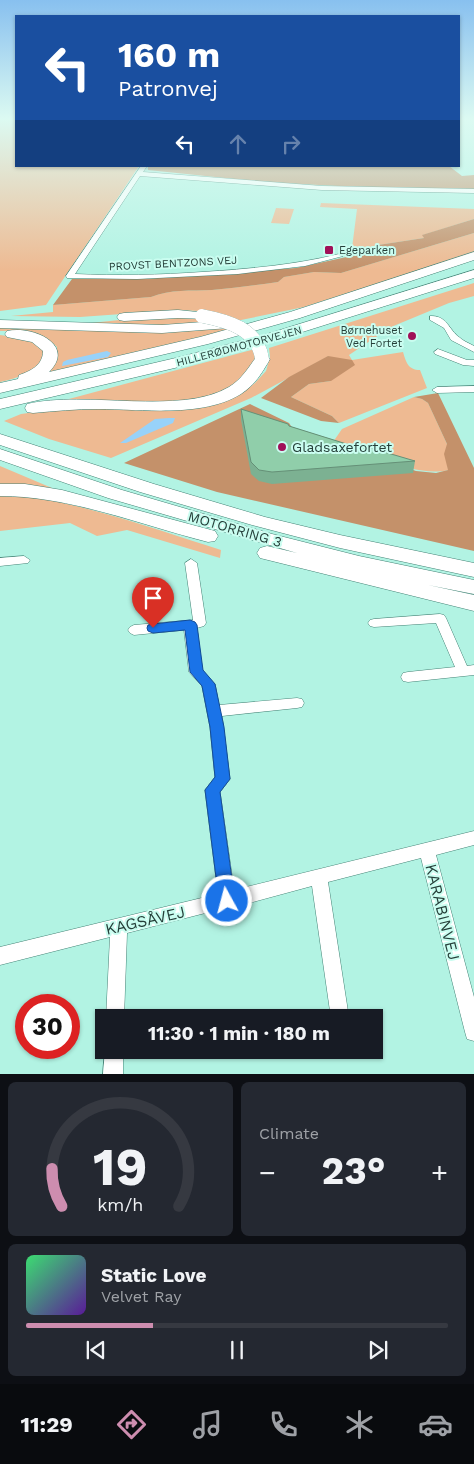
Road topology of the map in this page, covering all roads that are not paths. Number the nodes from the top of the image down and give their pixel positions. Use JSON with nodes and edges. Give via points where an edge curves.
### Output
{"nodes":[{"id":1,"x":142,"y":169,"type":"edge"},
{"id":2,"x":139,"y":174,"type":"junction"},
{"id":3,"x":474,"y":191,"type":"edge"},
{"id":4,"x":339,"y":256,"type":"dead end"},
{"id":5,"x":474,"y":256,"type":"edge"},
{"id":6,"x":474,"y":260,"type":"edge"},
{"id":7,"x":474,"y":266,"type":"edge"},
{"id":8,"x":474,"y":274,"type":"edge"},
{"id":9,"x":474,"y":280,"type":"edge"},
{"id":10,"x":396,"y":282,"type":"junction"},
{"id":11,"x":319,"y":306,"type":"junction"},
{"id":12,"x":433,"y":318,"type":"dead end"},
{"id":13,"x":335,"y":319,"type":"junction"},
{"id":14,"x":0,"y":322,"type":"edge"},
{"id":15,"x":0,"y":334,"type":"edge"},
{"id":16,"x":474,"y":349,"type":"edge"},
{"id":17,"x":438,"y":352,"type":"dead end"},
{"id":18,"x":474,"y":363,"type":"edge"},
{"id":19,"x":0,"y":387,"type":"edge"},
{"id":20,"x":474,"y":389,"type":"edge"},
{"id":21,"x":437,"y":390,"type":"dead end"},
{"id":22,"x":0,"y":395,"type":"edge"},
{"id":23,"x":4,"y":409,"type":"edge"},
{"id":24,"x":0,"y":428,"type":"edge"},
{"id":25,"x":0,"y":439,"type":"edge"},
{"id":26,"x":4,"y":456,"type":"edge"},
{"id":27,"x":0,"y":490,"type":"edge"},
{"id":28,"x":173,"y":526,"type":"junction"},
{"id":29,"x":297,"y":531,"type":"junction"},
{"id":30,"x":24,"y":560,"type":"dead end"},
{"id":31,"x":0,"y":562,"type":"edge"},
{"id":32,"x":191,"y":563,"type":"dead end"},
{"id":33,"x":474,"y":570,"type":"edge"},
{"id":34,"x":474,"y":587,"type":"edge"},
{"id":35,"x":474,"y":604,"type":"edge"},
{"id":36,"x":374,"y":623,"type":"dead end"},
{"id":37,"x":190,"y":625,"type":"junction"},
{"id":38,"x":134,"y":630,"type":"dead end"},
{"id":39,"x":469,"y":670,"type":"edge"},
{"id":40,"x":408,"y":677,"type":"dead end"},
{"id":41,"x":297,"y":703,"type":"dead end"},
{"id":42,"x":214,"y":712,"type":"junction"},
{"id":43,"x":474,"y":838,"type":"edge"},
{"id":44,"x":427,"y":850,"type":"junction"},
{"id":45,"x":319,"y":877,"type":"junction"},
{"id":46,"x":227,"y":901,"type":"junction"},
{"id":47,"x":119,"y":925,"type":"junction"},
{"id":48,"x":0,"y":956,"type":"edge"},
{"id":49,"x":115,"y":1009,"type":"edge"},
{"id":50,"x":339,"y":1009,"type":"edge"},
{"id":51,"x":474,"y":1032,"type":"edge"},
{"id":52,"x":114,"y":1059,"type":"edge"},
{"id":53,"x":113,"y":1074,"type":"edge"}],
"edges":[{"from":1,"to":2,"type":"street","name":"PROVST BENTZONS VEJ"},
{"from":2,"to":3,"type":"street","via":[[322,188]]},
{"from":2,"to":4,"type":"street","name":"PROVST BENTZONS VEJ","via":[[70,276],[126,279],[266,270]]},
{"from":5,"to":10,"type":"highway"},
{"from":6,"to":10,"type":"highway"},
{"from":7,"to":22,"type":"highway","name":"HILLERØDMOTORVEJEN","via":[[264,331]]},
{"from":8,"to":13,"type":"highway","name":"HILLERØDMOTORVEJEN"},
{"from":9,"to":13,"type":"highway","via":[[373,312]]},
{"from":10,"to":11,"type":"highway"},
{"from":11,"to":14,"type":"highway","via":[[246,322],[191,328]]},
{"from":11,"to":19,"type":"highway","via":[[203,341]]},
{"from":12,"to":16,"type":"street","via":[[448,326],[454,338]]},
{"from":13,"to":23,"type":"highway","name":"HILLERØDMOTORVEJEN","via":[[103,387]]},
{"from":14,"to":23,"type":"highway","bridge":true,"via":[[84,321],[170,314],[202,316],[230,323],[248,333],[260,348],[262,359],[258,369],[240,386],[201,402],[73,404]]},
{"from":15,"to":19,"type":"highway","via":[[37,338],[46,344],[52,355],[39,372]]},
{"from":17,"to":18,"type":"street"},
{"from":20,"to":21,"type":"street"},
{"from":24,"to":29,"type":"highway","via":[[184,489]]},
{"from":25,"to":29,"type":"highway","name":"MOTORRING 3","via":[[169,495]]},
{"from":26,"to":28,"type":"highway","via":[[57,483]]},
{"from":26,"to":34,"type":"highway","name":"MOTORRING 3","via":[[115,494],[267,539],[359,563]]},
{"from":27,"to":28,"type":"highway","via":[[62,496]]},
{"from":28,"to":35,"type":"highway","via":[[304,564]]},
{"from":29,"to":33,"type":"highway","name":"MOTORRING 3"},
{"from":30,"to":31,"type":"street"},
{"from":32,"to":37,"type":"street","via":[[200,623]]},
{"from":36,"to":39,"type":"street","via":[[440,618]]},
{"from":37,"to":38,"type":"street"},
{"from":37,"to":42,"type":"street","via":[[196,672],[208,684]]},
{"from":39,"to":40,"type":"street"},
{"from":41,"to":42,"type":"street"},
{"from":42,"to":46,"type":"street","via":[[223,779],[212,790]]},
{"from":43,"to":44,"type":"street","name":"KAGSÅVEJ"},
{"from":44,"to":45,"type":"street","name":"KAGSÅVEJ"},
{"from":44,"to":51,"type":"street","name":"KARABINVEJ"},
{"from":45,"to":46,"type":"street","name":"KAGSÅVEJ"},
{"from":45,"to":50,"type":"street"},
{"from":46,"to":47,"type":"street","name":"KAGSÅVEJ"},
{"from":47,"to":48,"type":"street","name":"KAGSÅVEJ"},
{"from":47,"to":49,"type":"street"},
{"from":52,"to":53,"type":"street"}]}
